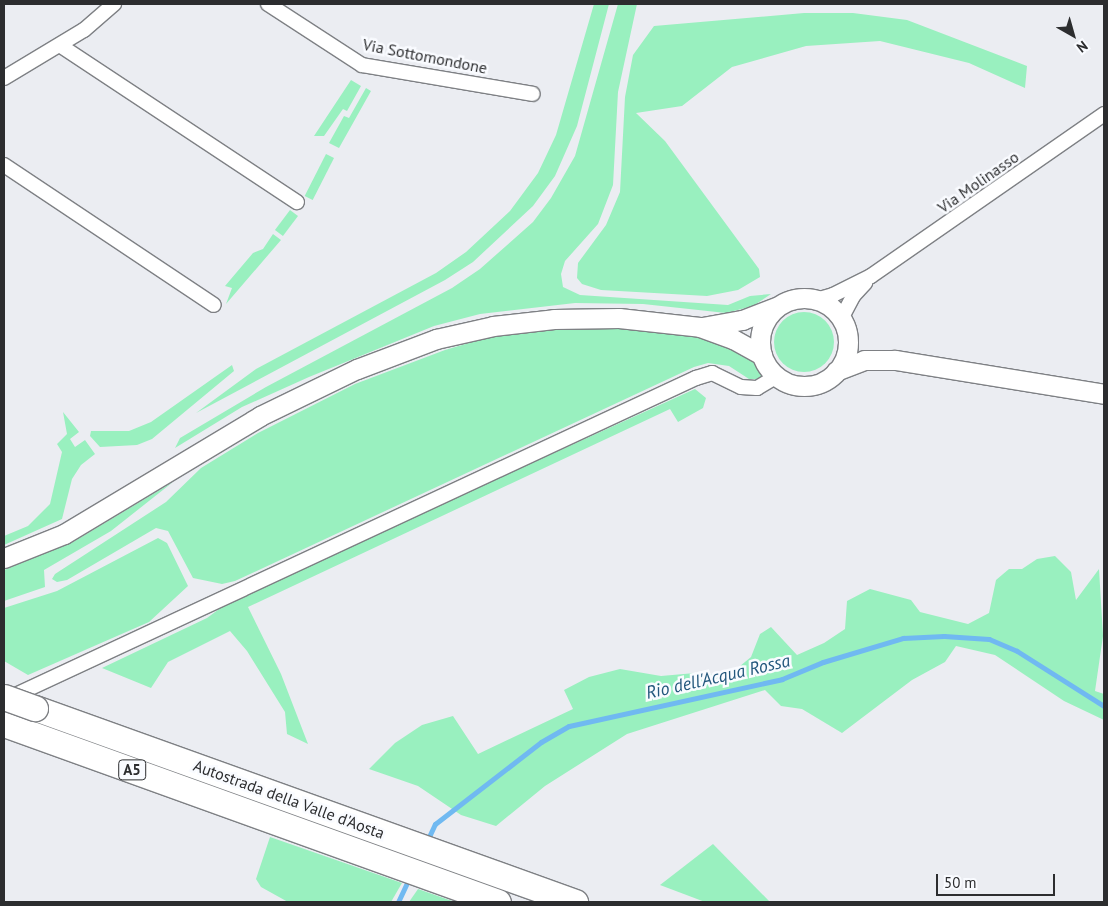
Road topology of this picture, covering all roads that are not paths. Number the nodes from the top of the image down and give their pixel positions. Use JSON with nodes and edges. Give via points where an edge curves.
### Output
{"nodes":[{"id":1,"x":114,"y":4,"type":"edge"},
{"id":2,"x":268,"y":4,"type":"edge"},
{"id":3,"x":60,"y":46,"type":"junction"},
{"id":4,"x":4,"y":78,"type":"edge"},
{"id":5,"x":532,"y":94,"type":"dead end"},
{"id":6,"x":1104,"y":114,"type":"edge"},
{"id":7,"x":4,"y":165,"type":"edge"},
{"id":8,"x":297,"y":202,"type":"dead end"},
{"id":9,"x":871,"y":276,"type":"junction"},
{"id":10,"x":816,"y":300,"type":"junction"},
{"id":11,"x":214,"y":305,"type":"dead end"},
{"id":12,"x":777,"y":307,"type":"junction"},
{"id":13,"x":844,"y":326,"type":"junction"},
{"id":14,"x":700,"y":327,"type":"junction"},
{"id":15,"x":762,"y":355,"type":"junction"},
{"id":16,"x":895,"y":360,"type":"junction"},
{"id":17,"x":836,"y":371,"type":"junction"},
{"id":18,"x":777,"y":376,"type":"junction"},
{"id":19,"x":1104,"y":394,"type":"edge"},
{"id":20,"x":4,"y":558,"type":"edge"},
{"id":21,"x":4,"y":699,"type":"edge"},
{"id":22,"x":4,"y":724,"type":"edge"},
{"id":23,"x":564,"y":898,"type":"edge"},
{"id":24,"x":498,"y":902,"type":"edge"}],
"edges":[{"from":1,"to":3,"type":"street"},
{"from":2,"to":5,"type":"street","name":"Via Sottomondone","via":[[362,65]]},
{"from":3,"to":4,"type":"street"},
{"from":3,"to":8,"type":"street"},
{"from":6,"to":9,"type":"street","name":"Via Molinasso"},
{"from":7,"to":11,"type":"street"},
{"from":9,"to":10,"type":"street","via":[[834,295]]},
{"from":9,"to":13,"type":"street","via":[[853,296]]},
{"from":10,"to":12,"type":"main road","via":[[799,298]]},
{"from":10,"to":13,"type":"main road","via":[[831,308]]},
{"from":12,"to":14,"type":"main road","via":[[742,320]]},
{"from":12,"to":15,"type":"main road","via":[[762,328]]},
{"from":13,"to":16,"type":"main road","via":[[863,346]]},
{"from":13,"to":17,"type":"main road","via":[[846,353]]},
{"from":14,"to":15,"type":"main road","via":[[733,339]]},
{"from":14,"to":20,"type":"main road","via":[[619,318],[554,319],[493,326],[436,339],[357,369],[260,416],[64,534]]},
{"from":15,"to":18,"type":"main road"},
{"from":16,"to":17,"type":"main road","via":[[864,360]]},
{"from":16,"to":19,"type":"main road"},
{"from":17,"to":18,"type":"main road","via":[[823,381],[807,385],[793,384]]},
{"from":18,"to":21,"type":"street","via":[[757,388],[741,388],[712,373],[696,378]]},
{"from":21,"to":23,"type":"highway","name":"Autostrada della Valle d'Aosta","number":"A5","bridge":true},
{"from":22,"to":24,"type":"highway","name":"Autostrada della Valle d'Aosta","number":"A5"}]}
